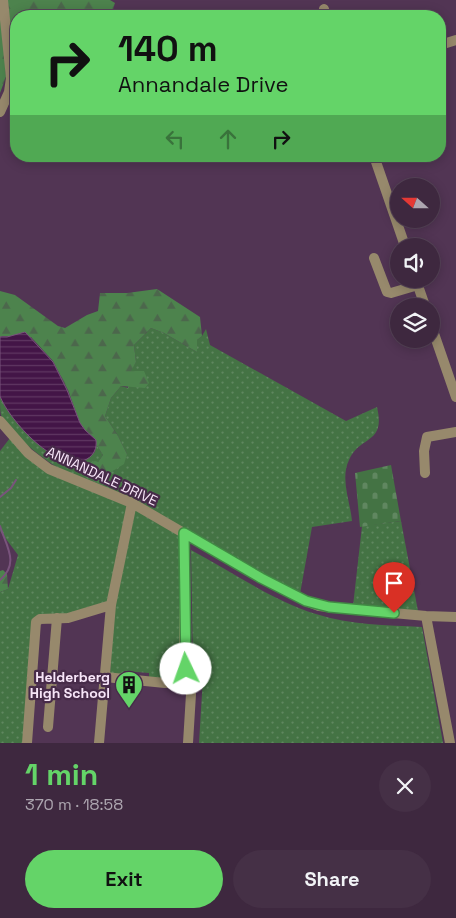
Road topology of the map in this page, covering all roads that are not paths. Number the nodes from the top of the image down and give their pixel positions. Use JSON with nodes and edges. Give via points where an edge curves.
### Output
{"nodes":[{"id":1,"x":4,"y":0,"type":"edge"},
{"id":2,"x":0,"y":112,"type":"edge"},
{"id":3,"x":376,"y":162,"type":"edge"},
{"id":4,"x":402,"y":238,"type":"edge"},
{"id":5,"x":374,"y":258,"type":"dead end"},
{"id":6,"x":403,"y":288,"type":"edge"},
{"id":7,"x":439,"y":348,"type":"edge"},
{"id":8,"x":456,"y":397,"type":"edge"},
{"id":9,"x":0,"y":421,"type":"edge"},
{"id":10,"x":456,"y":432,"type":"edge"},
{"id":11,"x":425,"y":473,"type":"dead end"},
{"id":12,"x":132,"y":503,"type":"junction"},
{"id":13,"x":184,"y":533,"type":"junction"},
{"id":14,"x":111,"y":605,"type":"junction"},
{"id":15,"x":426,"y":616,"type":"junction"},
{"id":16,"x":456,"y":617,"type":"edge"},
{"id":17,"x":57,"y":618,"type":"junction"},
{"id":18,"x":186,"y":669,"type":"junction"},
{"id":19,"x":104,"y":677,"type":"junction"},
{"id":20,"x":188,"y":680,"type":"junction"},
{"id":21,"x":173,"y":681,"type":"junction"},
{"id":22,"x":48,"y":727,"type":"dead end"},
{"id":23,"x":28,"y":743,"type":"edge"},
{"id":24,"x":99,"y":743,"type":"edge"},
{"id":25,"x":188,"y":743,"type":"edge"},
{"id":26,"x":450,"y":743,"type":"edge"}],
"edges":[{"from":1,"to":2,"type":"street","via":[[10,78]]},
{"from":3,"to":4,"type":"street"},
{"from":5,"to":6,"type":"street","via":[[387,292]]},
{"from":7,"to":8,"type":"street"},
{"from":9,"to":12,"type":"street","name":"ANNANDALE DRIVE","via":[[28,453],[49,469]]},
{"from":10,"to":11,"type":"street","via":[[427,437]]},
{"from":12,"to":13,"type":"street","name":"ANNANDALE DRIVE"},
{"from":12,"to":14,"type":"street"},
{"from":13,"to":15,"type":"street","name":"ANNANDALE DRIVE","via":[[281,589],[319,606]]},
{"from":13,"to":18,"type":"street"},
{"from":14,"to":17,"type":"street","via":[[68,618]]},
{"from":14,"to":19,"type":"street"},
{"from":15,"to":16,"type":"street","name":"ANNANDALE DRIVE"},
{"from":15,"to":26,"type":"street"},
{"from":17,"to":22,"type":"street"},
{"from":17,"to":23,"type":"street","via":[[40,619],[35,623]]},
{"from":18,"to":20,"type":"street"},
{"from":18,"to":21,"type":"street"},
{"from":19,"to":21,"type":"street"},
{"from":19,"to":24,"type":"street"},
{"from":20,"to":21,"type":"street"},
{"from":20,"to":25,"type":"street","via":[[191,694]]}]}
